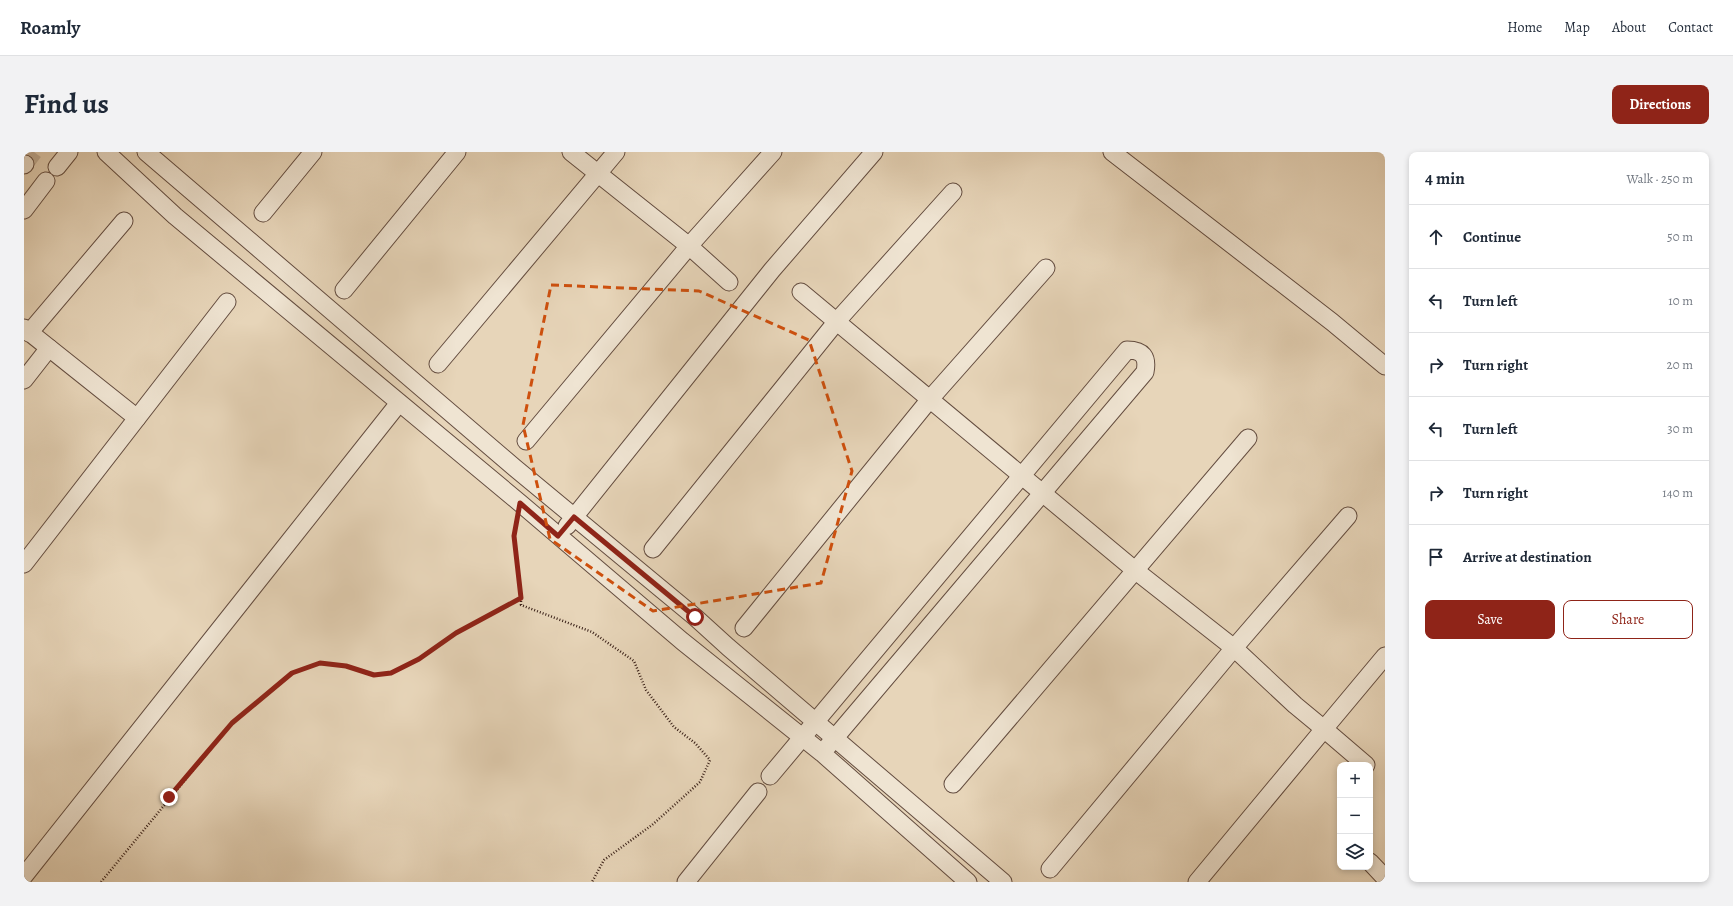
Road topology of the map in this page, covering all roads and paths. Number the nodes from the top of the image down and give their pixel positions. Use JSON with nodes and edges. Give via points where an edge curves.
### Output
{"nodes":[{"id":1,"x":69,"y":152,"type":"edge"},
{"id":2,"x":106,"y":152,"type":"edge"},
{"id":3,"x":146,"y":152,"type":"edge"},
{"id":4,"x":313,"y":152,"type":"edge"},
{"id":5,"x":457,"y":152,"type":"edge"},
{"id":6,"x":571,"y":152,"type":"edge"},
{"id":7,"x":616,"y":152,"type":"edge"},
{"id":8,"x":773,"y":152,"type":"edge"},
{"id":9,"x":874,"y":152,"type":"edge"},
{"id":10,"x":1112,"y":152,"type":"edge"},
{"id":11,"x":57,"y":167,"type":"dead end"},
{"id":12,"x":597,"y":174,"type":"junction"},
{"id":13,"x":46,"y":181,"type":"dead end"},
{"id":14,"x":953,"y":192,"type":"dead end"},
{"id":15,"x":24,"y":210,"type":"edge"},
{"id":16,"x":263,"y":213,"type":"dead end"},
{"id":17,"x":124,"y":221,"type":"dead end"},
{"id":18,"x":689,"y":246,"type":"junction"},
{"id":19,"x":1046,"y":268,"type":"dead end"},
{"id":20,"x":729,"y":282,"type":"dead end"},
{"id":21,"x":344,"y":290,"type":"dead end"},
{"id":22,"x":801,"y":292,"type":"dead end"},
{"id":23,"x":227,"y":302,"type":"dead end"},
{"id":24,"x":837,"y":321,"type":"junction"},
{"id":25,"x":27,"y":331,"type":"edge"},
{"id":26,"x":49,"y":348,"type":"junction"},
{"id":27,"x":438,"y":364,"type":"dead end"},
{"id":28,"x":1385,"y":366,"type":"edge"},
{"id":29,"x":24,"y":380,"type":"edge"},
{"id":30,"x":930,"y":399,"type":"junction"},
{"id":31,"x":399,"y":403,"type":"junction"},
{"id":32,"x":138,"y":418,"type":"junction"},
{"id":33,"x":1248,"y":438,"type":"dead end"},
{"id":34,"x":526,"y":441,"type":"dead end"},
{"id":35,"x":1022,"y":476,"type":"junction"},
{"id":36,"x":1043,"y":494,"type":"junction"},
{"id":37,"x":520,"y":503,"type":"junction"},
{"id":38,"x":1348,"y":516,"type":"dead end"},
{"id":39,"x":574,"y":517,"type":"junction"},
{"id":40,"x":558,"y":536,"type":"junction"},
{"id":41,"x":653,"y":549,"type":"dead end"},
{"id":42,"x":24,"y":564,"type":"edge"},
{"id":43,"x":1136,"y":571,"type":"junction"},
{"id":44,"x":928,"y":588,"type":"junction"},
{"id":45,"x":521,"y":598,"type":"junction"},
{"id":46,"x":950,"y":604,"type":"junction"},
{"id":47,"x":744,"y":628,"type":"dead end"},
{"id":48,"x":1234,"y":648,"type":"junction"},
{"id":49,"x":1385,"y":656,"type":"edge"},
{"id":50,"x":815,"y":721,"type":"junction"},
{"id":51,"x":1324,"y":729,"type":"junction"},
{"id":52,"x":802,"y":736,"type":"junction"},
{"id":53,"x":835,"y":738,"type":"junction"},
{"id":54,"x":822,"y":753,"type":"junction"},
{"id":55,"x":1362,"y":762,"type":"edge"},
{"id":56,"x":770,"y":776,"type":"dead end"},
{"id":57,"x":953,"y":784,"type":"dead end"},
{"id":58,"x":758,"y":792,"type":"dead end"},
{"id":59,"x":1050,"y":869,"type":"dead end"},
{"id":60,"x":24,"y":876,"type":"edge"},
{"id":61,"x":101,"y":882,"type":"edge"},
{"id":62,"x":592,"y":882,"type":"edge"},
{"id":63,"x":686,"y":882,"type":"edge"},
{"id":64,"x":968,"y":882,"type":"edge"},
{"id":65,"x":1003,"y":882,"type":"edge"},
{"id":66,"x":1197,"y":882,"type":"edge"}],
"edges":[{"from":1,"to":11,"type":"street"},
{"from":2,"to":31,"type":"street","via":[[175,216]]},
{"from":3,"to":39,"type":"street"},
{"from":4,"to":16,"type":"street"},
{"from":5,"to":21,"type":"street"},
{"from":6,"to":12,"type":"street"},
{"from":7,"to":12,"type":"street"},
{"from":8,"to":18,"type":"street"},
{"from":9,"to":39,"type":"street","via":[[772,270]]},
{"from":10,"to":28,"type":"street"},
{"from":12,"to":18,"type":"street"},
{"from":12,"to":27,"type":"street"},
{"from":13,"to":15,"type":"street"},
{"from":14,"to":24,"type":"street"},
{"from":17,"to":25,"type":"street"},
{"from":18,"to":20,"type":"street"},
{"from":18,"to":34,"type":"street"},
{"from":19,"to":30,"type":"street"},
{"from":22,"to":24,"type":"street"},
{"from":23,"to":32,"type":"street"},
{"from":24,"to":30,"type":"street"},
{"from":24,"to":41,"type":"street"},
{"from":25,"to":26,"type":"street"},
{"from":26,"to":29,"type":"street"},
{"from":26,"to":32,"type":"street"},
{"from":30,"to":35,"type":"street"},
{"from":30,"to":47,"type":"street"},
{"from":31,"to":37,"type":"street"},
{"from":31,"to":60,"type":"street"},
{"from":32,"to":42,"type":"street"},
{"from":33,"to":43,"type":"street"},
{"from":35,"to":36,"type":"street"},
{"from":35,"to":36,"type":"street","via":[[1127,350],[1134,350],[1145,357],[1145,372]]},
{"from":35,"to":44,"type":"street"},
{"from":36,"to":43,"type":"street"},
{"from":36,"to":46,"type":"street"},
{"from":37,"to":40,"type":"street"},
{"from":37,"to":45,"type":"path","via":[[514,536]]},
{"from":38,"to":48,"type":"street"},
{"from":39,"to":40,"type":"street"},
{"from":39,"to":50,"type":"street"},
{"from":40,"to":52,"type":"street","via":[[682,641]]},
{"from":43,"to":48,"type":"street"},
{"from":43,"to":57,"type":"street"},
{"from":44,"to":46,"type":"street"},
{"from":44,"to":50,"type":"street"},
{"from":45,"to":61,"type":"path","via":[[456,633],[419,659],[391,673],[374,675],[346,666],[320,663],[292,673],[232,723]]},
{"from":45,"to":62,"type":"path","via":[[521,604],[592,632],[634,661],[646,690],[674,727],[695,743],[710,760],[700,782],[652,825],[604,860]]},
{"from":46,"to":53,"type":"street"},
{"from":48,"to":51,"type":"street"},
{"from":48,"to":59,"type":"street"},
{"from":49,"to":51,"type":"street"},
{"from":50,"to":52,"type":"street"},
{"from":50,"to":53,"type":"street"},
{"from":51,"to":55,"type":"street"},
{"from":51,"to":66,"type":"street"},
{"from":52,"to":54,"type":"street"},
{"from":52,"to":56,"type":"street"},
{"from":53,"to":54,"type":"street"},
{"from":53,"to":65,"type":"street"},
{"from":54,"to":64,"type":"street"},
{"from":58,"to":63,"type":"street"}]}
